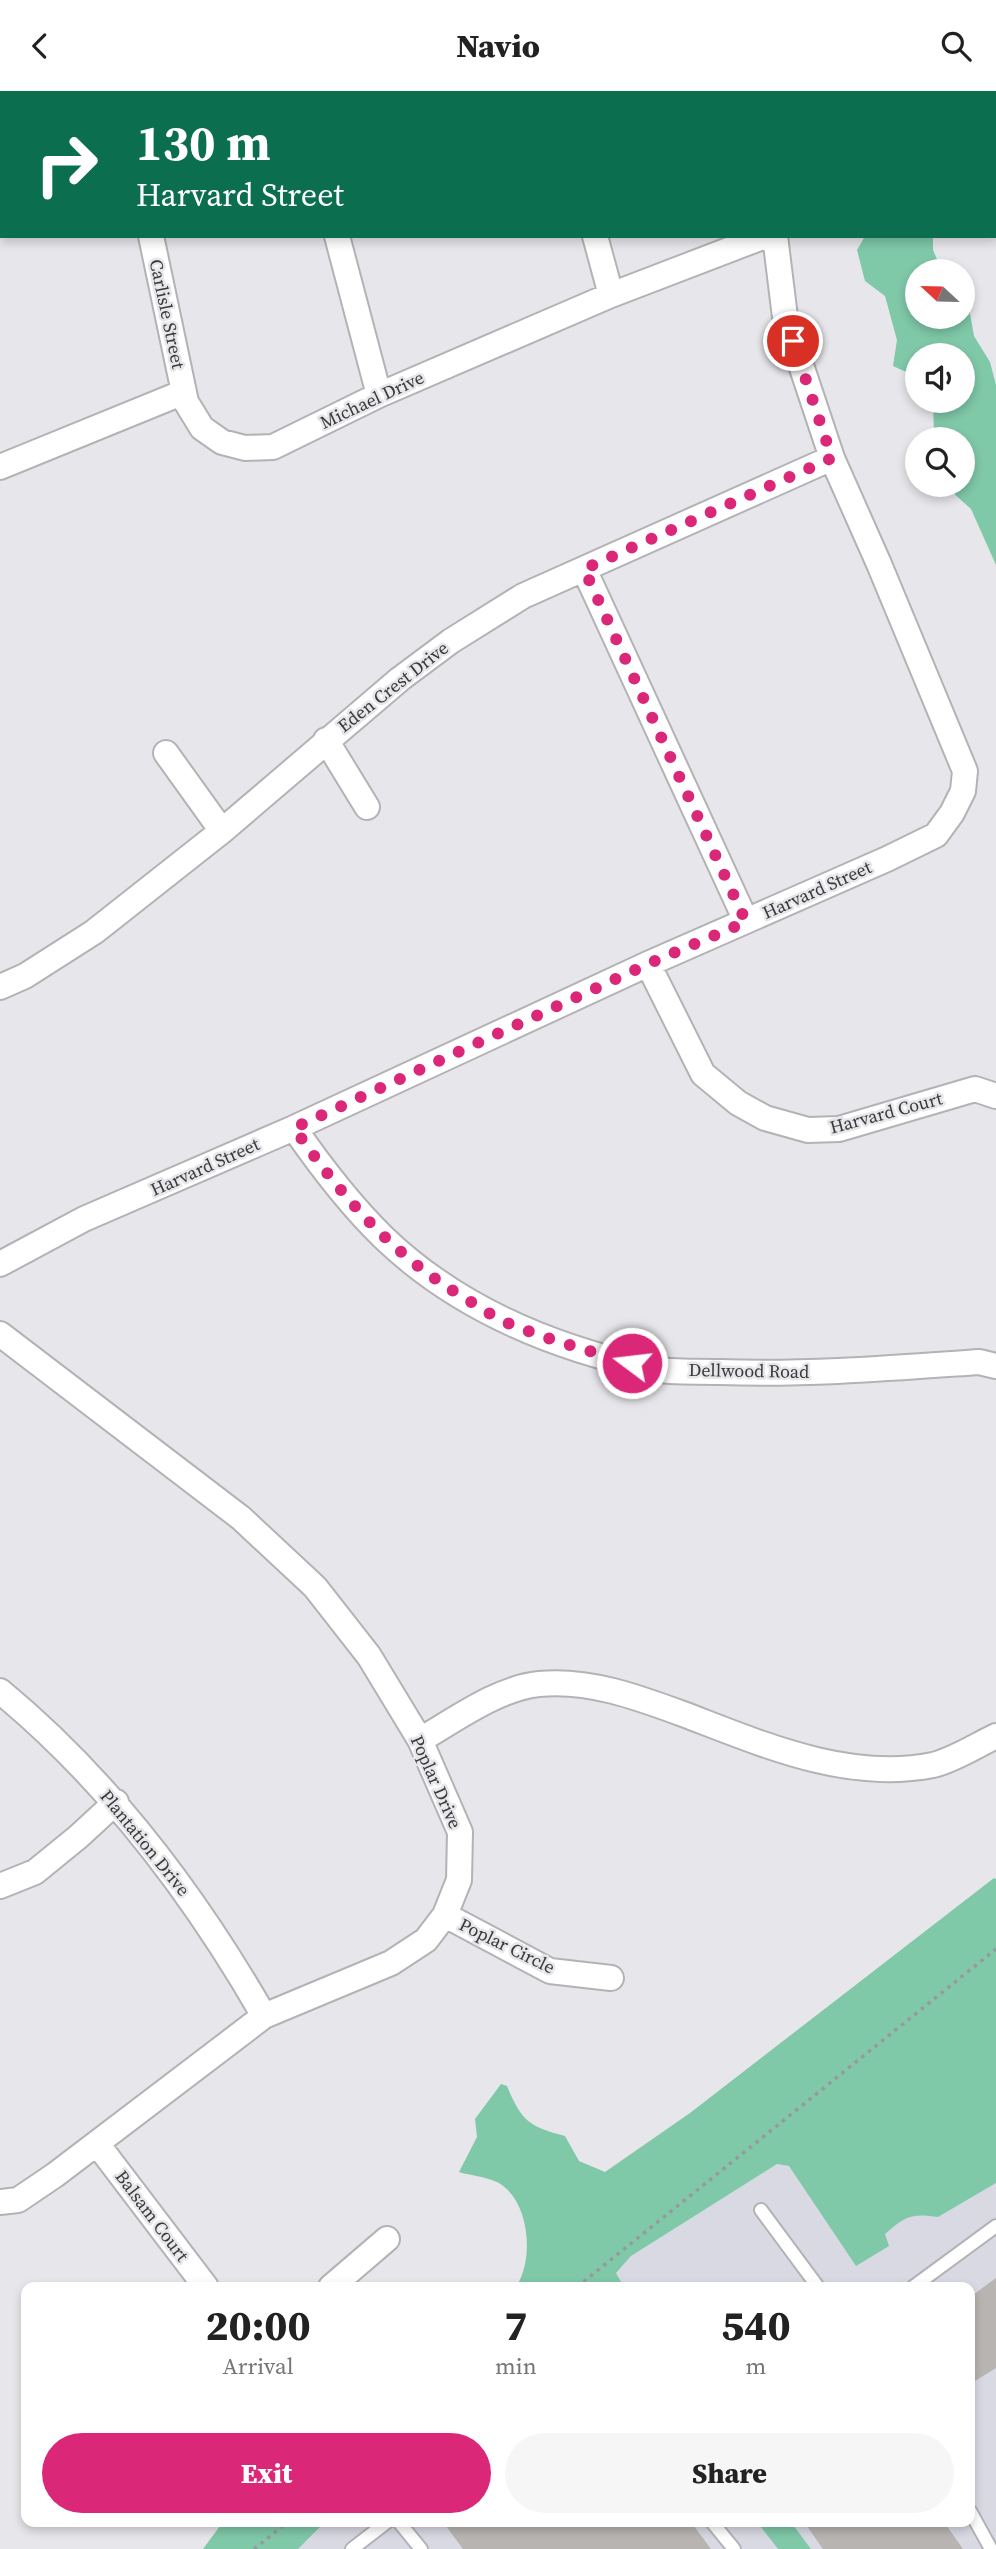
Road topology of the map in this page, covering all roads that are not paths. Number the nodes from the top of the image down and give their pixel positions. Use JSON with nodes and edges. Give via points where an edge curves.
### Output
{"nodes":[{"id":1,"x":151,"y":238,"type":"edge"},
{"id":2,"x":338,"y":238,"type":"edge"},
{"id":3,"x":596,"y":238,"type":"edge"},
{"id":4,"x":760,"y":238,"type":"edge"},
{"id":5,"x":775,"y":238,"type":"edge"},
{"id":6,"x":611,"y":295,"type":"junction"},
{"id":7,"x":184,"y":392,"type":"junction"},
{"id":8,"x":379,"y":395,"type":"junction"},
{"id":9,"x":832,"y":458,"type":"junction"},
{"id":10,"x":0,"y":467,"type":"edge"},
{"id":11,"x":584,"y":569,"type":"junction"},
{"id":12,"x":326,"y":740,"type":"junction"},
{"id":13,"x":166,"y":753,"type":"dead end"},
{"id":14,"x":367,"y":807,"type":"dead end"},
{"id":15,"x":222,"y":831,"type":"junction"},
{"id":16,"x":746,"y":922,"type":"junction"},
{"id":17,"x":648,"y":964,"type":"junction"},
{"id":18,"x":0,"y":987,"type":"edge"},
{"id":19,"x":996,"y":1096,"type":"edge"},
{"id":20,"x":294,"y":1128,"type":"junction"},
{"id":21,"x":0,"y":1264,"type":"edge"},
{"id":22,"x":0,"y":1334,"type":"edge"},
{"id":23,"x":996,"y":1366,"type":"edge"},
{"id":24,"x":0,"y":1691,"type":"edge"},
{"id":25,"x":996,"y":1736,"type":"edge"},
{"id":26,"x":419,"y":1740,"type":"junction"},
{"id":27,"x":116,"y":1802,"type":"junction"},
{"id":28,"x":0,"y":1886,"type":"edge"},
{"id":29,"x":445,"y":1915,"type":"junction"},
{"id":30,"x":611,"y":1978,"type":"dead end"},
{"id":31,"x":264,"y":2017,"type":"junction"},
{"id":32,"x":98,"y":2145,"type":"junction"},
{"id":33,"x":0,"y":2202,"type":"edge"},
{"id":34,"x":761,"y":2210,"type":"dead end"},
{"id":35,"x":996,"y":2226,"type":"edge"},
{"id":36,"x":387,"y":2239,"type":"dead end"},
{"id":37,"x":202,"y":2282,"type":"edge"},
{"id":38,"x":337,"y":2282,"type":"edge"},
{"id":39,"x":814,"y":2282,"type":"edge"},
{"id":40,"x":920,"y":2282,"type":"edge"},
{"id":41,"x":975,"y":2520,"type":"edge"},
{"id":42,"x":381,"y":2527,"type":"edge"},
{"id":43,"x":403,"y":2527,"type":"edge"},
{"id":44,"x":716,"y":2527,"type":"edge"},
{"id":45,"x":352,"y":2549,"type":"edge"},
{"id":46,"x":421,"y":2549,"type":"edge"},
{"id":47,"x":734,"y":2549,"type":"edge"},
{"id":48,"x":991,"y":2549,"type":"edge"}],
"edges":[{"from":1,"to":7,"type":"street","name":"Carlisle Street"},
{"from":2,"to":8,"type":"street"},
{"from":3,"to":6,"type":"street"},
{"from":4,"to":6,"type":"street","name":"Michael Drive"},
{"from":5,"to":9,"type":"street","name":"Harvard Street","via":[[785,317]]},
{"from":6,"to":8,"type":"street","name":"Michael Drive"},
{"from":7,"to":8,"type":"street","name":"Michael Drive","via":[[202,428],[222,442],[246,448],[272,447]]},
{"from":7,"to":10,"type":"street"},
{"from":9,"to":11,"type":"street","name":"Eden Crest Drive"},
{"from":9,"to":16,"type":"street","name":"Harvard Street","via":[[957,745],[965,771],[963,792],[936,835]]},
{"from":11,"to":12,"type":"street","name":"Eden Crest Drive","via":[[523,596],[451,641]]},
{"from":11,"to":16,"type":"street"},
{"from":12,"to":14,"type":"street"},
{"from":12,"to":15,"type":"street","name":"Eden Crest Drive"},
{"from":13,"to":15,"type":"street"},
{"from":15,"to":18,"type":"street","name":"Eden Crest Drive","via":[[94,932]]},
{"from":16,"to":17,"type":"street","name":"Harvard Street"},
{"from":17,"to":19,"type":"street","name":"Harvard Court","via":[[703,1074],[765,1118],[808,1130],[839,1129],[975,1089]]},
{"from":17,"to":20,"type":"street","name":"Harvard Street"},
{"from":20,"to":21,"type":"street","name":"Harvard Street","via":[[84,1219]]},
{"from":20,"to":23,"type":"street","name":"Dellwood Road","via":[[328,1176],[384,1238],[435,1281],[502,1321],[568,1345],[654,1369],[778,1374],[979,1361]]},
{"from":22,"to":26,"type":"street","name":"Poplar Drive","via":[[241,1518],[315,1587],[369,1656]]},
{"from":24,"to":27,"type":"street","name":"Plantation Drive","via":[[44,1727]]},
{"from":25,"to":26,"type":"street","via":[[937,1764],[878,1770],[814,1760],[627,1693],[540,1684],[510,1689]]},
{"from":26,"to":29,"type":"street","name":"Poplar Drive","via":[[460,1832],[459,1880]]},
{"from":27,"to":28,"type":"street","via":[[36,1872]]},
{"from":27,"to":31,"type":"street","name":"Plantation Drive","via":[[173,1873]]},
{"from":29,"to":30,"type":"street","name":"Poplar Circle","via":[[550,1971]]},
{"from":29,"to":31,"type":"street","name":"Poplar Drive","via":[[426,1940],[391,1963]]},
{"from":31,"to":32,"type":"street","name":"Poplar Drive"},
{"from":32,"to":33,"type":"street","name":"Poplar Drive","via":[[18,2200]]},
{"from":32,"to":37,"type":"street","name":"Balsam Court"},
{"from":34,"to":39,"type":"lane"},
{"from":35,"to":40,"type":"lane"},
{"from":36,"to":38,"type":"street"},
{"from":41,"to":48,"type":"lane"},
{"from":42,"to":45,"type":"lane"},
{"from":43,"to":46,"type":"lane"},
{"from":44,"to":47,"type":"lane"}]}
